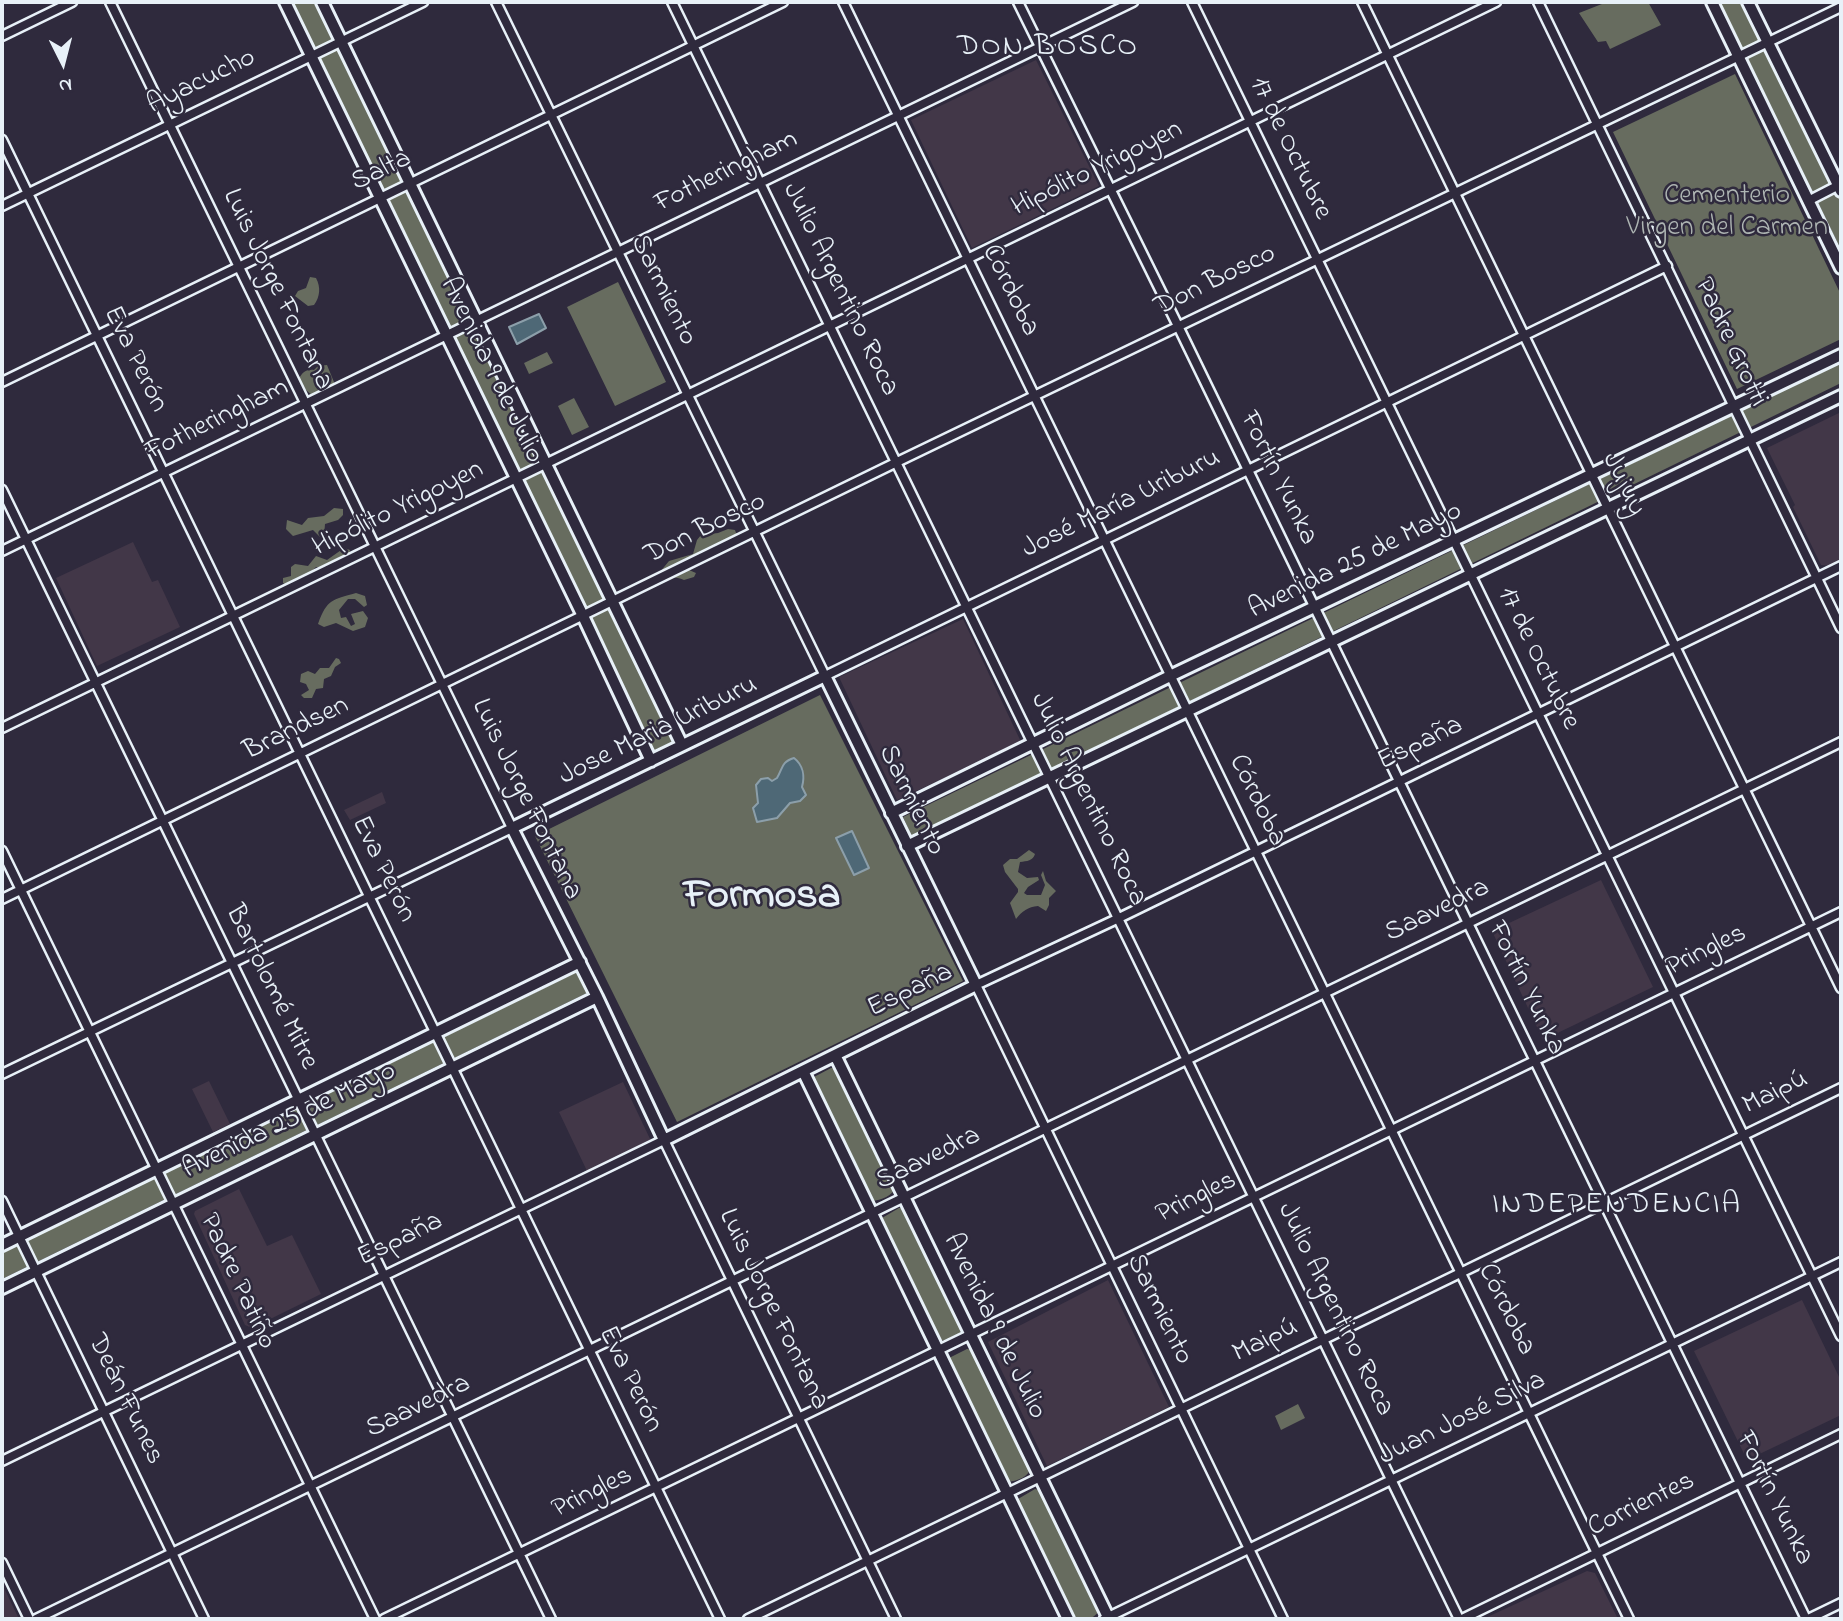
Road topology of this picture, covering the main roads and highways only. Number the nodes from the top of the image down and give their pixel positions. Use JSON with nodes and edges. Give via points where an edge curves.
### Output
{"nodes":[{"id":1,"x":285,"y":2,"type":"edge"},
{"id":2,"x":323,"y":2,"type":"edge"},
{"id":3,"x":1712,"y":2,"type":"edge"},
{"id":4,"x":1748,"y":2,"type":"edge"},
{"id":5,"x":1840,"y":187,"type":"edge"},
{"id":6,"x":1841,"y":268,"type":"edge"},
{"id":7,"x":1841,"y":355,"type":"edge"},
{"id":8,"x":1841,"y":396,"type":"edge"},
{"id":9,"x":825,"y":676,"type":"joint"},
{"id":10,"x":682,"y":745,"type":"junction"},
{"id":11,"x":651,"y":761,"type":"junction"},
{"id":12,"x":891,"y":813,"type":"junction"},
{"id":13,"x":512,"y":828,"type":"joint"},
{"id":14,"x":907,"y":846,"type":"junction"},
{"id":15,"x":580,"y":962,"type":"junction"},
{"id":16,"x":976,"y":985,"type":"joint"},
{"id":17,"x":597,"y":997,"type":"junction"},
{"id":18,"x":835,"y":1055,"type":"junction"},
{"id":19,"x":803,"y":1071,"type":"junction"},
{"id":20,"x":664,"y":1140,"type":"joint"},
{"id":21,"x":2,"y":1245,"type":"edge"},
{"id":22,"x":2,"y":1288,"type":"edge"},
{"id":23,"x":1069,"y":1619,"type":"edge"},
{"id":24,"x":1107,"y":1619,"type":"edge"}],
"edges":[{"from":1,"to":11,"type":"main road","name":"Avenida 9 de Julio"},
{"from":2,"to":10,"type":"main road","name":"Avenida 9 de Julio"},
{"from":3,"to":6,"type":"main road"},
{"from":4,"to":5,"type":"main road"},
{"from":7,"to":12,"type":"main road","name":"Avenida 25 de Mayo"},
{"from":8,"to":14,"type":"main road"},
{"from":9,"to":10,"type":"main road","name":"Jose Maria Uriburu"},
{"from":9,"to":12,"type":"main road","name":"Sarmiento"},
{"from":10,"to":11,"type":"main road","name":"Jose Maria Uriburu"},
{"from":11,"to":13,"type":"main road","name":"Jose Maria Uriburu"},
{"from":12,"to":14,"type":"main road","name":"Sarmiento"},
{"from":13,"to":15,"type":"main road","name":"Luis Jorge Fontana"},
{"from":14,"to":16,"type":"main road","name":"Sarmiento"},
{"from":15,"to":17,"type":"main road","name":"Luis Jorge Fontana"},
{"from":15,"to":21,"type":"main road","name":"Avenida 25 de Mayo"},
{"from":16,"to":18,"type":"main road","name":"España"},
{"from":17,"to":20,"type":"main road","name":"Luis Jorge Fontana"},
{"from":17,"to":22,"type":"main road","name":"Avenida 25 de Mayo"},
{"from":18,"to":19,"type":"main road","name":"España"},
{"from":18,"to":24,"type":"main road","name":"Avenida 9 de Julio"},
{"from":19,"to":20,"type":"main road","name":"España"},
{"from":19,"to":23,"type":"main road","name":"Avenida 9 de Julio"}]}
